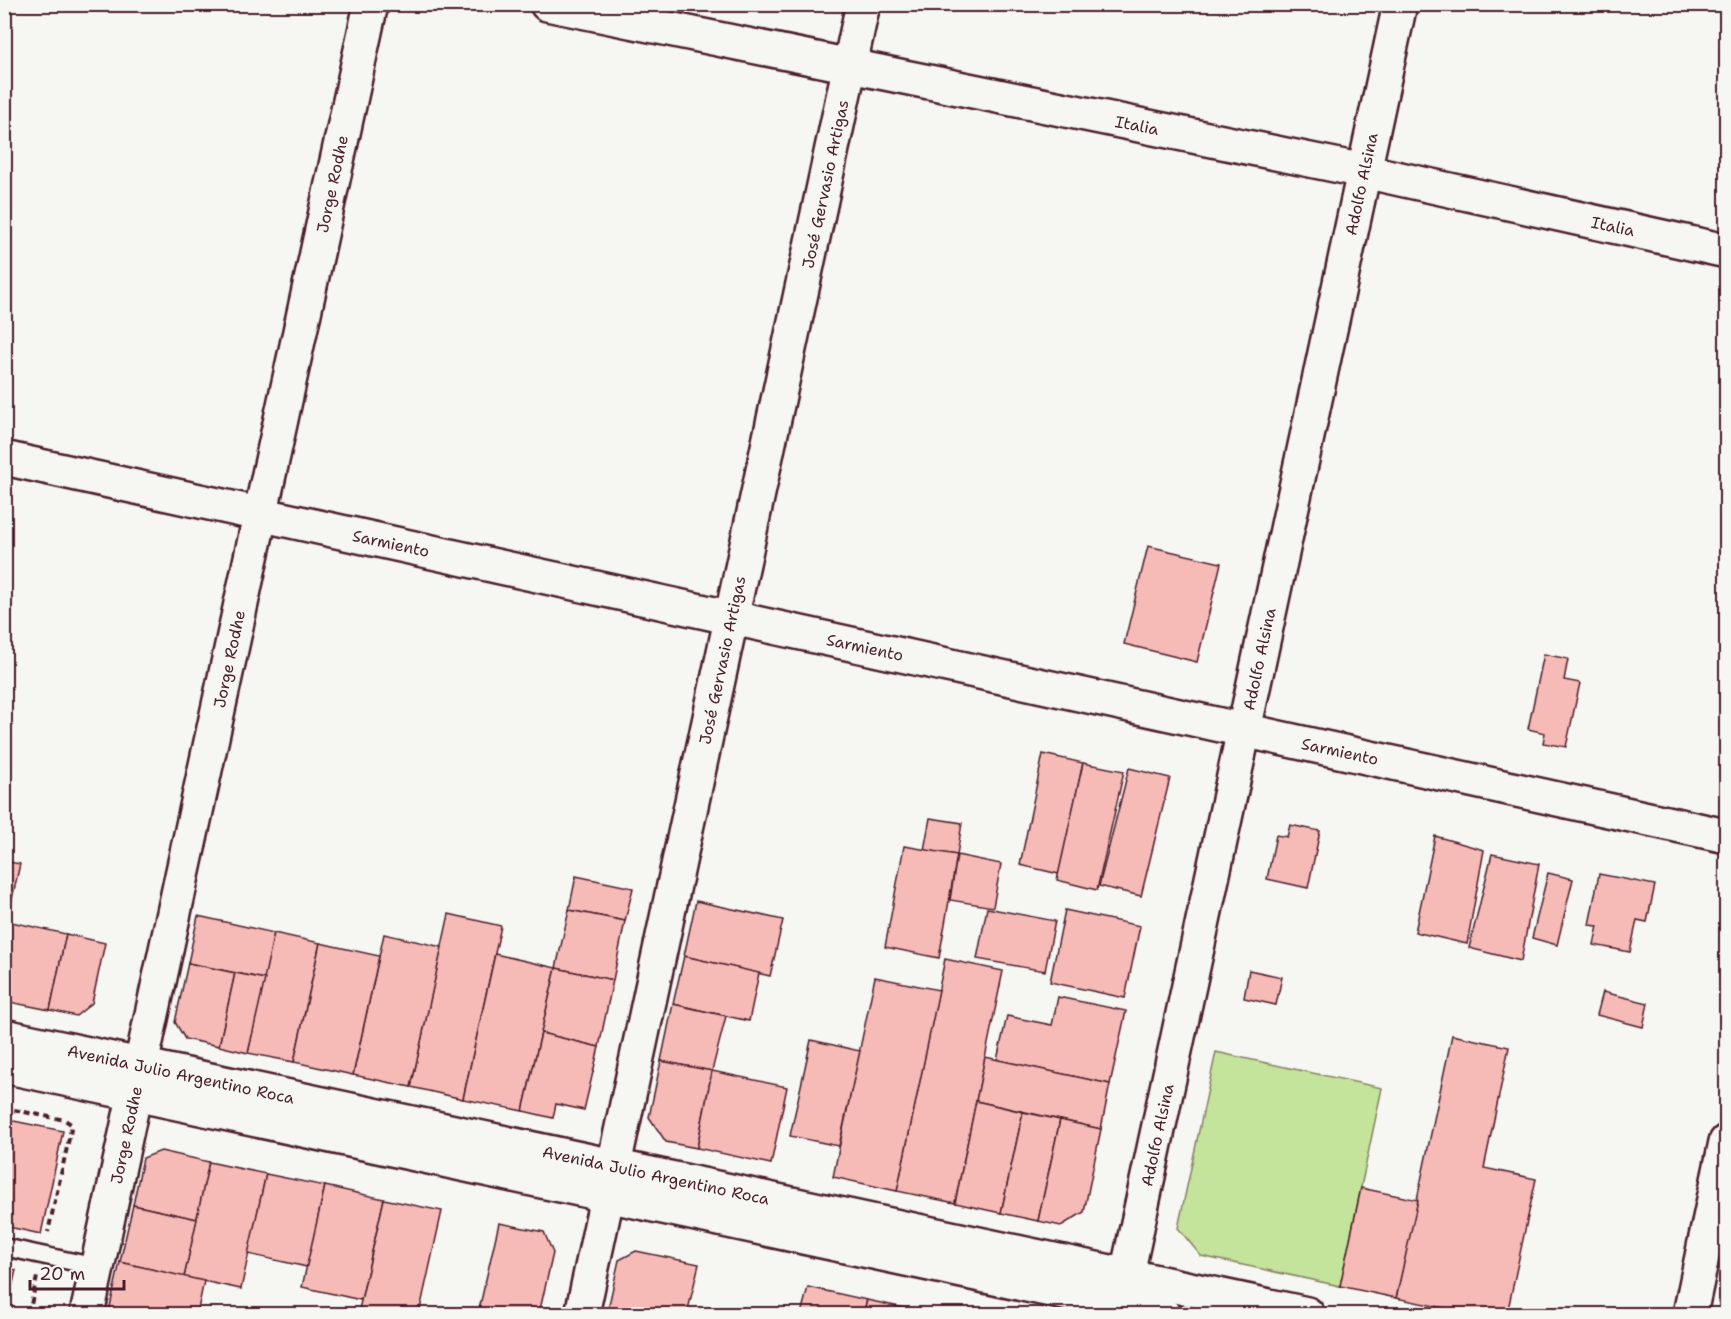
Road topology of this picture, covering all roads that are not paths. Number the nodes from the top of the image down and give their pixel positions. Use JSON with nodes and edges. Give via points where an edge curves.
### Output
{"nodes":[{"id":1,"x":371,"y":4,"type":"edge"},
{"id":2,"x":547,"y":4,"type":"edge"},
{"id":3,"x":863,"y":4,"type":"edge"},
{"id":4,"x":1400,"y":4,"type":"edge"},
{"id":5,"x":850,"y":67,"type":"junction"},
{"id":6,"x":1364,"y":171,"type":"junction"},
{"id":7,"x":1726,"y":251,"type":"edge"},
{"id":8,"x":4,"y":458,"type":"edge"},
{"id":9,"x":260,"y":514,"type":"junction"},
{"id":10,"x":732,"y":617,"type":"junction"},
{"id":11,"x":1244,"y":730,"type":"junction"},
{"id":12,"x":1726,"y":836,"type":"edge"},
{"id":13,"x":4,"y":1036,"type":"edge"},
{"id":14,"x":4,"y":1066,"type":"edge"},
{"id":15,"x":138,"y":1080,"type":"junction"},
{"id":16,"x":1726,"y":1142,"type":"edge"},
{"id":17,"x":610,"y":1181,"type":"junction"},
{"id":18,"x":4,"y":1247,"type":"edge"},
{"id":19,"x":97,"y":1267,"type":"junction"},
{"id":20,"x":1122,"y":1299,"type":"edge"},
{"id":21,"x":87,"y":1314,"type":"edge"},
{"id":22,"x":582,"y":1314,"type":"edge"},
{"id":23,"x":1163,"y":1314,"type":"edge"},
{"id":24,"x":1307,"y":1314,"type":"edge"},
{"id":25,"x":1690,"y":1314,"type":"edge"}],
"edges":[{"from":1,"to":9,"type":"street","name":"Jorge Rodhe"},
{"from":2,"to":5,"type":"street","name":"Italia"},
{"from":3,"to":5,"type":"street","name":"José Gervasio Artigas"},
{"from":4,"to":6,"type":"street","name":"Adolfo Alsina"},
{"from":5,"to":6,"type":"street","name":"Italia"},
{"from":5,"to":10,"type":"street","name":"José Gervasio Artigas"},
{"from":6,"to":7,"type":"street","name":"Italia"},
{"from":6,"to":11,"type":"street","name":"Adolfo Alsina"},
{"from":8,"to":9,"type":"street","name":"Sarmiento"},
{"from":9,"to":10,"type":"street","name":"Sarmiento"},
{"from":9,"to":15,"type":"street","name":"Jorge Rodhe"},
{"from":10,"to":11,"type":"street","name":"Sarmiento"},
{"from":10,"to":17,"type":"street","name":"José Gervasio Artigas"},
{"from":11,"to":12,"type":"street","name":"Sarmiento"},
{"from":11,"to":20,"type":"street","name":"Adolfo Alsina"},
{"from":13,"to":15,"type":"street","name":"Avenida Julio Argentino Roca"},
{"from":14,"to":15,"type":"street","name":"Avenida Julio Argentino Roca"},
{"from":15,"to":17,"type":"street","name":"Avenida Julio Argentino Roca"},
{"from":15,"to":19,"type":"street","name":"Jorge Rodhe"},
{"from":16,"to":25,"type":"street"},
{"from":17,"to":20,"type":"street","name":"Avenida Julio Argentino Roca"},
{"from":17,"to":22,"type":"street","name":"José Gervasio Artigas"},
{"from":18,"to":19,"type":"lane"},
{"from":19,"to":21,"type":"street","name":"Jorge Rodhe"},
{"from":20,"to":23,"type":"street","name":"Avenida Julio Argentino Roca"},
{"from":20,"to":24,"type":"street","name":"Avenida Julio Argentino Roca"}]}
